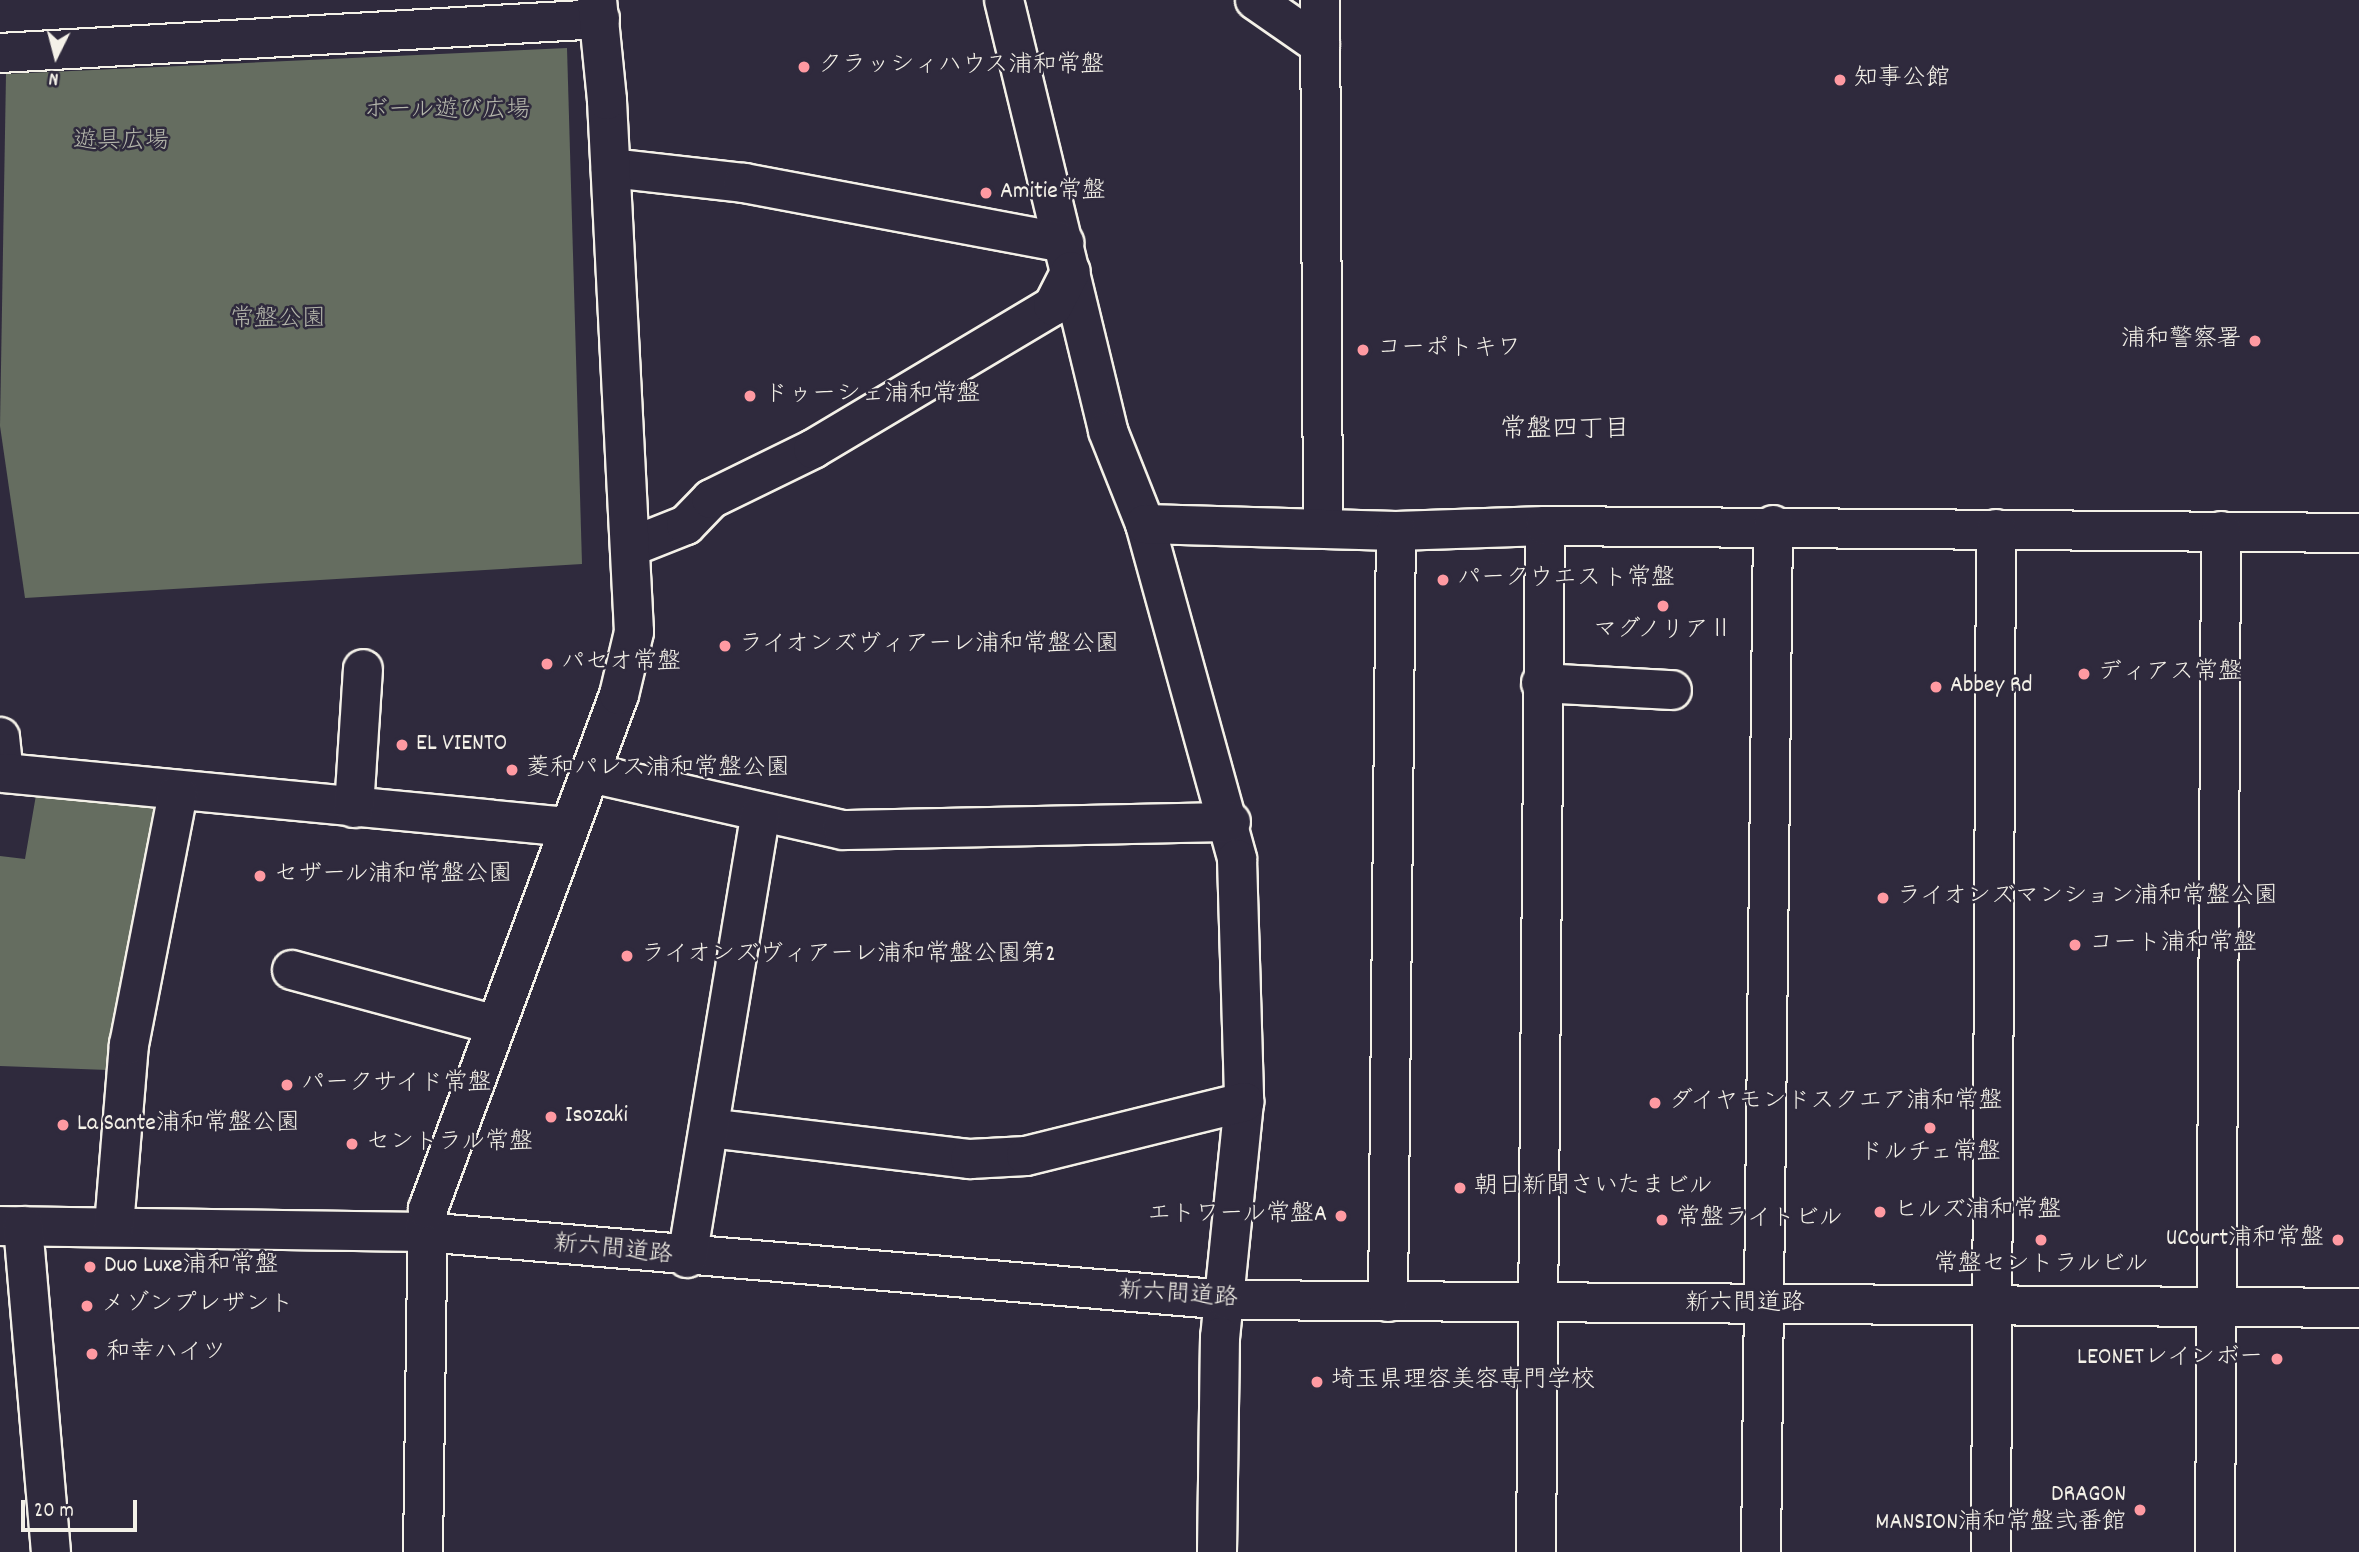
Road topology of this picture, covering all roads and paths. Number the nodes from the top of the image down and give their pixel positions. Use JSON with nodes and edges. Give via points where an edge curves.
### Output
{"nodes":[{"id":1,"x":1004,"y":0,"type":"edge"},
{"id":2,"x":1255,"y":0,"type":"edge"},
{"id":3,"x":1320,"y":0,"type":"edge"},
{"id":4,"x":598,"y":9,"type":"edge"},
{"id":5,"x":1320,"y":45,"type":"junction"},
{"id":6,"x":0,"y":53,"type":"edge"},
{"id":7,"x":611,"y":168,"type":"junction"},
{"id":8,"x":1067,"y":257,"type":"junction"},
{"id":9,"x":1145,"y":524,"type":"junction"},
{"id":10,"x":1773,"y":525,"type":"junction"},
{"id":11,"x":1545,"y":526,"type":"junction"},
{"id":12,"x":1323,"y":528,"type":"junction"},
{"id":13,"x":1996,"y":529,"type":"junction"},
{"id":14,"x":1396,"y":531,"type":"junction"},
{"id":15,"x":2221,"y":531,"type":"junction"},
{"id":16,"x":2359,"y":533,"type":"edge"},
{"id":17,"x":633,"y":546,"type":"junction"},
{"id":18,"x":363,"y":669,"type":"dead end"},
{"id":19,"x":1541,"y":683,"type":"junction"},
{"id":20,"x":1672,"y":690,"type":"dead end"},
{"id":21,"x":1,"y":761,"type":"edge"},
{"id":22,"x":590,"y":773,"type":"junction"},
{"id":23,"x":178,"y":794,"type":"junction"},
{"id":24,"x":354,"y":808,"type":"junction"},
{"id":25,"x":760,"y":815,"type":"junction"},
{"id":26,"x":1231,"y":822,"type":"junction"},
{"id":27,"x":569,"y":827,"type":"junction"},
{"id":28,"x":292,"y":970,"type":"dead end"},
{"id":29,"x":496,"y":1025,"type":"junction"},
{"id":30,"x":1244,"y":1102,"type":"junction"},
{"id":31,"x":709,"y":1128,"type":"junction"},
{"id":32,"x":11,"y":1226,"type":"edge"},
{"id":33,"x":114,"y":1226,"type":"junction"},
{"id":34,"x":424,"y":1232,"type":"junction"},
{"id":35,"x":687,"y":1258,"type":"junction"},
{"id":36,"x":1227,"y":1300,"type":"junction"},
{"id":37,"x":1388,"y":1302,"type":"junction"},
{"id":38,"x":1541,"y":1304,"type":"junction"},
{"id":39,"x":1766,"y":1305,"type":"junction"},
{"id":40,"x":1996,"y":1306,"type":"junction"},
{"id":41,"x":2217,"y":1307,"type":"junction"},
{"id":42,"x":2359,"y":1308,"type":"edge"},
{"id":43,"x":51,"y":1552,"type":"edge"},
{"id":44,"x":423,"y":1552,"type":"edge"},
{"id":45,"x":1217,"y":1552,"type":"edge"},
{"id":46,"x":1536,"y":1552,"type":"edge"},
{"id":47,"x":1760,"y":1552,"type":"edge"},
{"id":48,"x":1991,"y":1552,"type":"edge"},
{"id":49,"x":2214,"y":1552,"type":"edge"}],
"edges":[{"from":1,"to":8,"type":"street"},
{"from":2,"to":5,"type":"street"},
{"from":3,"to":5,"type":"street"},
{"from":4,"to":6,"type":"street"},
{"from":4,"to":7,"type":"street"},
{"from":5,"to":12,"type":"street"},
{"from":7,"to":8,"type":"street","via":[[744,183]]},
{"from":7,"to":17,"type":"street"},
{"from":8,"to":9,"type":"street","via":[[1108,430]]},
{"from":8,"to":17,"type":"street","via":[[1052,306],[813,449],[711,499],[685,525]]},
{"from":9,"to":12,"type":"street"},
{"from":9,"to":26,"type":"street"},
{"from":10,"to":11,"type":"street"},
{"from":10,"to":13,"type":"street"},
{"from":10,"to":39,"type":"street"},
{"from":11,"to":14,"type":"street"},
{"from":11,"to":19,"type":"street"},
{"from":12,"to":14,"type":"street"},
{"from":13,"to":15,"type":"street"},
{"from":13,"to":40,"type":"street"},
{"from":14,"to":37,"type":"street"},
{"from":15,"to":16,"type":"street"},
{"from":15,"to":41,"type":"street"},
{"from":17,"to":22,"type":"street","via":[[629,664]]},
{"from":18,"to":24,"type":"street"},
{"from":19,"to":20,"type":"street"},
{"from":19,"to":38,"type":"street"},
{"from":21,"to":23,"type":"street"},
{"from":22,"to":25,"type":"street"},
{"from":22,"to":27,"type":"street"},
{"from":23,"to":24,"type":"street"},
{"from":23,"to":33,"type":"street","via":[[129,1045]]},
{"from":24,"to":27,"type":"street"},
{"from":25,"to":26,"type":"street","via":[[843,830],[940,832]]},
{"from":25,"to":31,"type":"street"},
{"from":26,"to":30,"type":"street","via":[[1242,920]]},
{"from":27,"to":29,"type":"street"},
{"from":28,"to":29,"type":"street"},
{"from":29,"to":34,"type":"street"},
{"from":30,"to":31,"type":"street","via":[[1026,1156],[970,1159]]},
{"from":30,"to":36,"type":"street"},
{"from":31,"to":35,"type":"street"},
{"from":32,"to":33,"type":"street","name":"新六間道路"},
{"from":32,"to":43,"type":"street"},
{"from":33,"to":34,"type":"street","name":"新六間道路"},
{"from":34,"to":35,"type":"street","name":"新六間道路"},
{"from":34,"to":44,"type":"street"},
{"from":35,"to":36,"type":"street","name":"新六間道路"},
{"from":36,"to":37,"type":"street","name":"新六間道路"},
{"from":36,"to":45,"type":"street","via":[[1220,1336]]},
{"from":37,"to":38,"type":"street","name":"新六間道路"},
{"from":38,"to":39,"type":"street","name":"新六間道路"},
{"from":38,"to":46,"type":"street"},
{"from":39,"to":40,"type":"street","name":"新六間道路"},
{"from":39,"to":47,"type":"street"},
{"from":40,"to":41,"type":"street","name":"新六間道路"},
{"from":40,"to":48,"type":"street"},
{"from":41,"to":42,"type":"street","name":"新六間道路"},
{"from":41,"to":49,"type":"street"}]}
